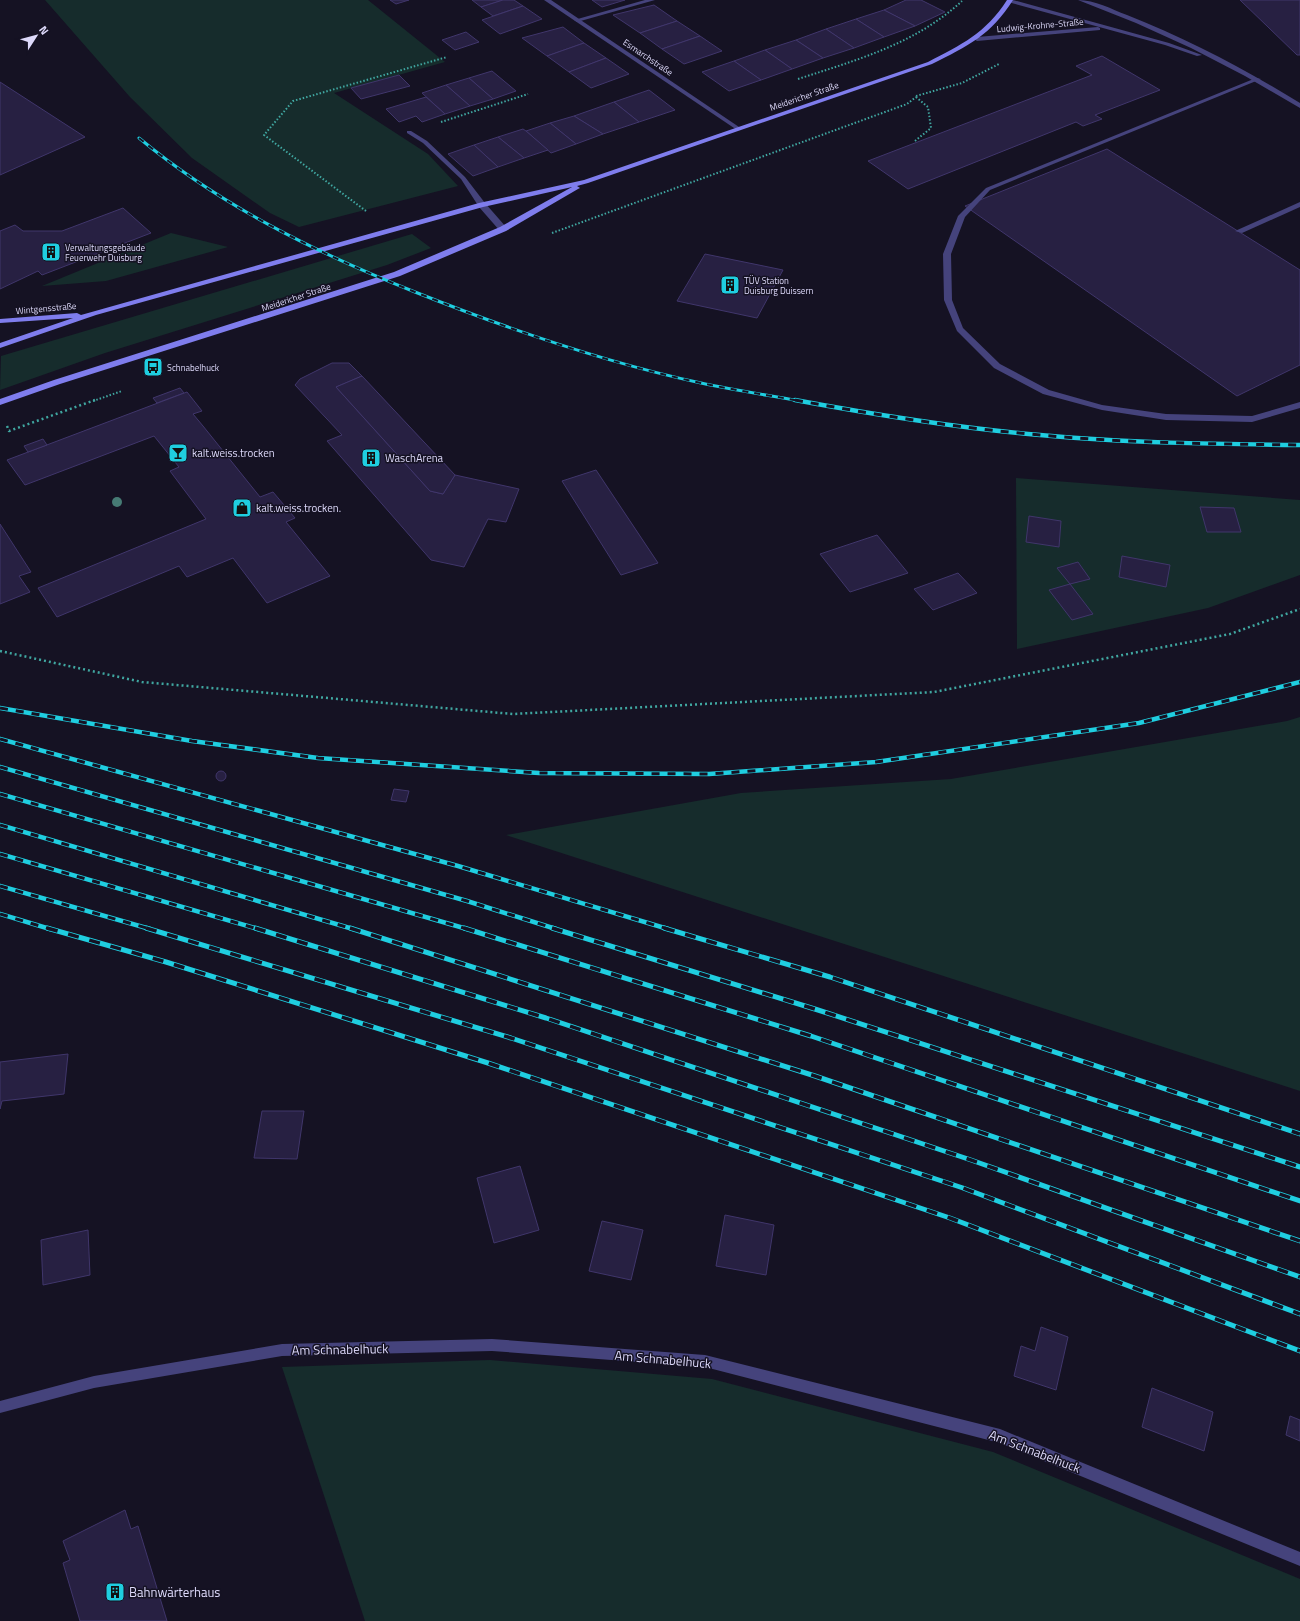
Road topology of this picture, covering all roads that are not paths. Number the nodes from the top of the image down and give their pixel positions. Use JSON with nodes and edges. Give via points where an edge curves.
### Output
{"nodes":[{"id":1,"x":547,"y":0,"type":"edge"},
{"id":2,"x":652,"y":0,"type":"edge"},
{"id":3,"x":1081,"y":0,"type":"edge"},
{"id":4,"x":1010,"y":1,"type":"edge"},
{"id":5,"x":577,"y":20,"type":"junction"},
{"id":6,"x":1106,"y":28,"type":"junction"},
{"id":7,"x":977,"y":39,"type":"junction"},
{"id":8,"x":1229,"y":65,"type":"junction"},
{"id":9,"x":1258,"y":79,"type":"junction"},
{"id":10,"x":1300,"y":106,"type":"edge"},
{"id":11,"x":739,"y":129,"type":"junction"},
{"id":12,"x":408,"y":132,"type":"road end"},
{"id":13,"x":586,"y":182,"type":"junction"},
{"id":14,"x":1300,"y":204,"type":"edge"},
{"id":15,"x":482,"y":205,"type":"junction"},
{"id":16,"x":502,"y":229,"type":"junction"},
{"id":17,"x":1239,"y":231,"type":"dead end"},
{"id":18,"x":93,"y":313,"type":"junction"},
{"id":19,"x":0,"y":321,"type":"edge"},
{"id":20,"x":0,"y":346,"type":"edge"},
{"id":21,"x":0,"y":402,"type":"edge"},
{"id":22,"x":1300,"y":405,"type":"edge"},
{"id":23,"x":0,"y":1408,"type":"edge"},
{"id":24,"x":1300,"y":1559,"type":"edge"}],
"edges":[{"from":1,"to":5,"type":"street","name":"Esmarchstraße"},
{"from":2,"to":5,"type":"street"},
{"from":3,"to":8,"type":"street","name":"Ludwig-Krohne-Straße","via":[[1177,38]]},
{"from":4,"to":6,"type":"street","name":"Ludwig-Krohne-Straße"},
{"from":4,"to":7,"type":"main road","name":"Meidericher Straße","via":[[999,18]]},
{"from":5,"to":11,"type":"street","name":"Esmarchstraße"},
{"from":6,"to":7,"type":"street","name":"Ludwig-Krohne-Straße"},
{"from":6,"to":8,"type":"street","name":"Ludwig-Krohne-Straße"},
{"from":7,"to":11,"type":"main road","name":"Meidericher Straße","via":[[930,63]]},
{"from":8,"to":9,"type":"street","name":"Ludwig-Krohne-Straße"},
{"from":9,"to":10,"type":"street","name":"Ludwig-Krohne-Straße"},
{"from":9,"to":22,"type":"street","via":[[988,189],[962,216],[947,254],[948,300],[960,329],[997,366],[1046,392],[1102,407],[1166,417],[1252,418]]},
{"from":11,"to":13,"type":"main road","name":"Meidericher Straße"},
{"from":12,"to":15,"type":"street","via":[[425,142],[463,178]]},
{"from":13,"to":15,"type":"main road","name":"Meidericher Straße"},
{"from":13,"to":16,"type":"main road","name":"Meidericher Straße"},
{"from":14,"to":17,"type":"street"},
{"from":15,"to":16,"type":"street"},
{"from":15,"to":18,"type":"main road","name":"Meidericher Straße"},
{"from":16,"to":21,"type":"main road","name":"Meidericher Straße","via":[[397,274]]},
{"from":18,"to":19,"type":"main road","name":"Wintgensstraße"},
{"from":18,"to":20,"type":"main road","name":"Meidericher Straße"},
{"from":23,"to":24,"type":"street","name":"Am Schnabelhuck","via":[[94,1382],[282,1350],[492,1345],[705,1361],[1000,1436]]}]}
